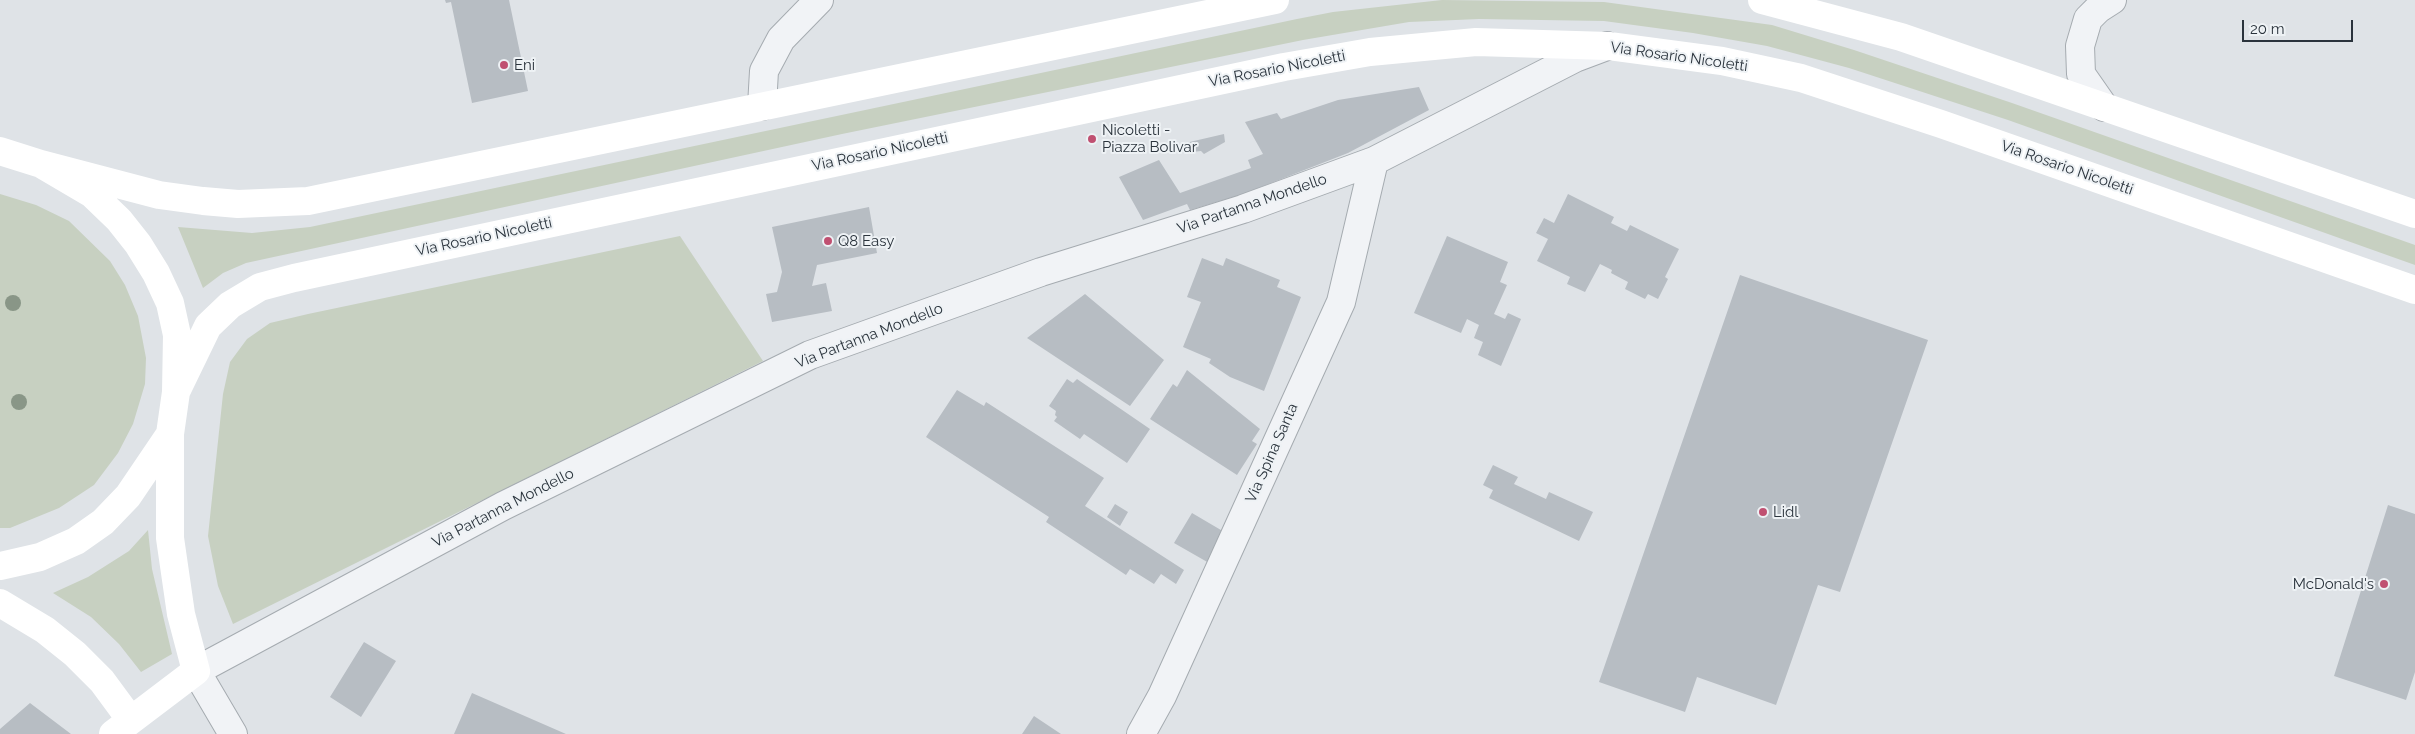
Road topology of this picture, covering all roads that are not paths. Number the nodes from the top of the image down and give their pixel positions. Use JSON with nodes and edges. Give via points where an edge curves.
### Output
{"nodes":[{"id":1,"x":819,"y":0,"type":"edge"},
{"id":2,"x":1275,"y":0,"type":"edge"},
{"id":3,"x":1762,"y":0,"type":"edge"},
{"id":4,"x":2112,"y":0,"type":"edge"},
{"id":5,"x":1609,"y":46,"type":"junction"},
{"id":6,"x":762,"y":106,"type":"junction"},
{"id":7,"x":2104,"y":107,"type":"junction"},
{"id":8,"x":0,"y":151,"type":"edge"},
{"id":9,"x":1374,"y":161,"type":"junction"},
{"id":10,"x":41,"y":164,"type":"junction"},
{"id":11,"x":2415,"y":214,"type":"edge"},
{"id":12,"x":2415,"y":290,"type":"edge"},
{"id":13,"x":176,"y":392,"type":"junction"},
{"id":14,"x":170,"y":434,"type":"junction"},
{"id":15,"x":0,"y":566,"type":"edge"},
{"id":16,"x":0,"y":603,"type":"edge"},
{"id":17,"x":196,"y":671,"type":"junction"},
{"id":18,"x":122,"y":727,"type":"edge"},
{"id":19,"x":233,"y":734,"type":"edge"},
{"id":20,"x":1141,"y":734,"type":"edge"}],
"edges":[{"from":1,"to":6,"type":"street","via":[[781,39],[764,70]]},
{"from":2,"to":6,"type":"main road"},
{"from":3,"to":7,"type":"main road","via":[[1901,37]]},
{"from":4,"to":7,"type":"street","via":[[2088,19],[2080,46],[2081,74]]},
{"from":5,"to":9,"type":"street","name":"Via Partanna Mondello","via":[[1575,58]]},
{"from":5,"to":12,"type":"main road","name":"Via Rosario Nicoletti","via":[[1722,61],[1801,78]]},
{"from":5,"to":13,"type":"main road","name":"Via Rosario Nicoletti","via":[[1476,42],[1348,55],[294,278],[260,287],[230,305],[208,326]]},
{"from":6,"to":10,"type":"main road","via":[[308,201],[238,204],[159,195]]},
{"from":7,"to":11,"type":"main road"},
{"from":8,"to":10,"type":"main road"},
{"from":9,"to":17,"type":"street","name":"Via Partanna Mondello","via":[[1243,209],[1041,272],[810,355],[503,506]]},
{"from":9,"to":20,"type":"street","name":"Via Spina Santa","via":[[1341,302],[1162,696]]},
{"from":10,"to":13,"type":"main road","via":[[92,194],[124,226],[156,273],[170,303],[178,335]]},
{"from":13,"to":14,"type":"main road"},
{"from":14,"to":15,"type":"main road","via":[[128,496],[102,522],[76,541],[40,557]]},
{"from":14,"to":17,"type":"main road","via":[[170,538],[181,614]]},
{"from":16,"to":18,"type":"main road","via":[[45,630],[102,680]]},
{"from":17,"to":18,"type":"main road","name":"Via Partanna Mondello"},
{"from":17,"to":19,"type":"street"}]}
